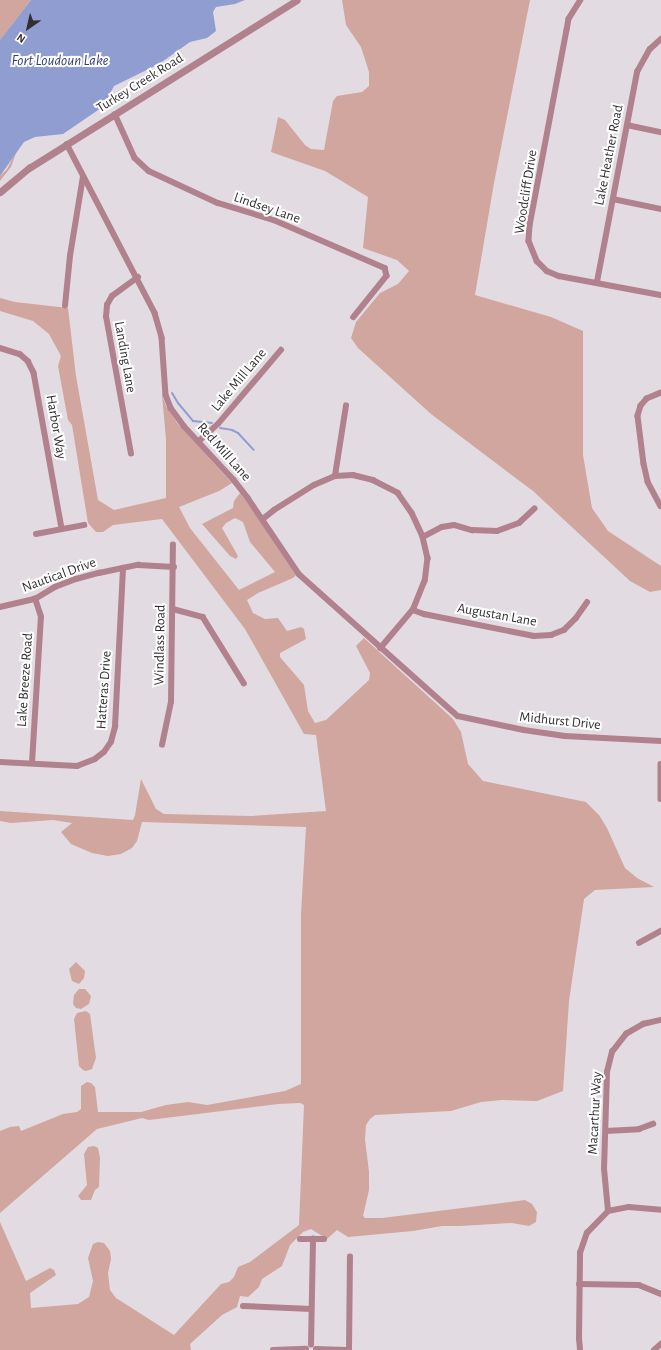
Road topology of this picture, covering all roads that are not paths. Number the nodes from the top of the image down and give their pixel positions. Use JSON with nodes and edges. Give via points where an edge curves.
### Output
{"nodes":[{"id":1,"x":297,"y":0,"type":"edge"},
{"id":2,"x":582,"y":0,"type":"edge"},
{"id":3,"x":661,"y":39,"type":"edge"},
{"id":4,"x":115,"y":114,"type":"junction"},
{"id":5,"x":627,"y":125,"type":"junction"},
{"id":6,"x":661,"y":132,"type":"edge"},
{"id":7,"x":67,"y":144,"type":"junction"},
{"id":8,"x":83,"y":177,"type":"junction"},
{"id":9,"x":0,"y":192,"type":"edge"},
{"id":10,"x":613,"y":200,"type":"junction"},
{"id":11,"x":661,"y":209,"type":"edge"},
{"id":12,"x":138,"y":278,"type":"junction"},
{"id":13,"x":597,"y":282,"type":"junction"},
{"id":14,"x":661,"y":295,"type":"edge"},
{"id":15,"x":64,"y":306,"type":"dead end"},
{"id":16,"x":354,"y":317,"type":"dead end"},
{"id":17,"x":0,"y":348,"type":"edge"},
{"id":18,"x":280,"y":350,"type":"dead end"},
{"id":19,"x":661,"y":393,"type":"edge"},
{"id":20,"x":346,"y":406,"type":"dead end"},
{"id":21,"x":199,"y":441,"type":"junction"},
{"id":22,"x":131,"y":454,"type":"dead end"},
{"id":23,"x":335,"y":476,"type":"junction"},
{"id":24,"x":661,"y":506,"type":"edge"},
{"id":25,"x":534,"y":509,"type":"dead end"},
{"id":26,"x":263,"y":519,"type":"junction"},
{"id":27,"x":84,"y":525,"type":"dead end"},
{"id":28,"x":62,"y":529,"type":"junction"},
{"id":29,"x":36,"y":534,"type":"dead end"},
{"id":30,"x":423,"y":537,"type":"junction"},
{"id":31,"x":173,"y":545,"type":"dead end"},
{"id":32,"x":174,"y":567,"type":"junction"},
{"id":33,"x":123,"y":568,"type":"junction"},
{"id":34,"x":35,"y":599,"type":"junction"},
{"id":35,"x":587,"y":602,"type":"dead end"},
{"id":36,"x":0,"y":607,"type":"edge"},
{"id":37,"x":173,"y":609,"type":"junction"},
{"id":38,"x":413,"y":610,"type":"junction"},
{"id":39,"x":381,"y":648,"type":"junction"},
{"id":40,"x":244,"y":683,"type":"dead end"},
{"id":41,"x":458,"y":716,"type":"joint"},
{"id":42,"x":661,"y":741,"type":"edge"},
{"id":43,"x":162,"y":745,"type":"dead end"},
{"id":44,"x":0,"y":762,"type":"edge"},
{"id":45,"x":32,"y":763,"type":"junction"},
{"id":46,"x":661,"y":764,"type":"edge"},
{"id":47,"x":661,"y":799,"type":"edge"},
{"id":48,"x":661,"y":931,"type":"edge"},
{"id":49,"x":640,"y":943,"type":"dead end"},
{"id":50,"x":661,"y":1020,"type":"edge"},
{"id":51,"x":653,"y":1124,"type":"dead end"},
{"id":52,"x":606,"y":1131,"type":"junction"},
{"id":53,"x":661,"y":1210,"type":"edge"},
{"id":54,"x":608,"y":1211,"type":"junction"},
{"id":55,"x":324,"y":1238,"type":"dead end"},
{"id":56,"x":300,"y":1239,"type":"dead end"},
{"id":57,"x":313,"y":1239,"type":"junction"},
{"id":58,"x":350,"y":1257,"type":"dead end"},
{"id":59,"x":579,"y":1284,"type":"junction"},
{"id":60,"x":661,"y":1294,"type":"edge"},
{"id":61,"x":244,"y":1306,"type":"dead end"},
{"id":62,"x":312,"y":1309,"type":"junction"},
{"id":63,"x":661,"y":1344,"type":"edge"},
{"id":64,"x":314,"y":1348,"type":"edge"},
{"id":65,"x":273,"y":1350,"type":"edge"},
{"id":66,"x":306,"y":1350,"type":"edge"},
{"id":67,"x":347,"y":1350,"type":"edge"},
{"id":68,"x":580,"y":1350,"type":"edge"},
{"id":69,"x":654,"y":1350,"type":"edge"}],
"edges":[{"from":1,"to":4,"type":"street","name":"Turkey Creek Road"},
{"from":2,"to":13,"type":"street","name":"Woodcliff Drive","via":[[569,19],[529,240],[537,261],[547,271],[559,276]]},
{"from":3,"to":5,"type":"street","name":"Lake Heather Road","via":[[650,49],[637,72]]},
{"from":4,"to":7,"type":"street","name":"Turkey Creek Road"},
{"from":4,"to":16,"type":"street","name":"Lindsey Lane","via":[[135,158],[154,174],[227,206],[274,220],[385,268],[386,276]]},
{"from":5,"to":6,"type":"street"},
{"from":5,"to":10,"type":"street","name":"Lake Heather Road"},
{"from":7,"to":8,"type":"street","name":"Red Mill Lane"},
{"from":7,"to":9,"type":"street","name":"Turkey Creek Road","via":[[29,168]]},
{"from":8,"to":12,"type":"street","name":"Red Mill Lane"},
{"from":8,"to":15,"type":"street"},
{"from":10,"to":11,"type":"street"},
{"from":10,"to":13,"type":"street","name":"Lake Heather Road"},
{"from":12,"to":21,"type":"street","name":"Red Mill Lane","via":[[155,313],[162,338],[166,395],[171,408]]},
{"from":12,"to":22,"type":"street","name":"Landing Lane","via":[[112,296],[107,305],[106,317]]},
{"from":13,"to":14,"type":"street","name":"Woodcliff Drive"},
{"from":17,"to":28,"type":"street","name":"Harbor Way","via":[[20,354],[28,361],[34,373]]},
{"from":18,"to":21,"type":"street","name":"Lake Mill Lane","via":[[218,424]]},
{"from":19,"to":24,"type":"street","via":[[647,399],[641,406],[638,416],[648,482]]},
{"from":20,"to":23,"type":"street"},
{"from":21,"to":26,"type":"street","name":"Red Mill Lane","via":[[234,480]]},
{"from":23,"to":26,"type":"street","via":[[314,485]]},
{"from":23,"to":30,"type":"street","via":[[353,475],[373,480],[398,493],[412,513]]},
{"from":25,"to":30,"type":"street","via":[[519,523],[497,531],[472,530],[454,525],[442,527]]},
{"from":26,"to":39,"type":"street","name":"Red Mill Lane","via":[[299,574]]},
{"from":27,"to":28,"type":"street"},
{"from":28,"to":29,"type":"street"},
{"from":30,"to":38,"type":"street","via":[[428,558],[425,581]]},
{"from":31,"to":32,"type":"street","name":"Windlass Road"},
{"from":32,"to":33,"type":"street","name":"Nautical Drive","via":[[138,565]]},
{"from":32,"to":37,"type":"street","name":"Windlass Road"},
{"from":33,"to":34,"type":"street","name":"Nautical Drive","via":[[76,579],[55,587]]},
{"from":33,"to":45,"type":"street","name":"Hatteras Drive","via":[[115,726],[111,742],[104,752],[86,764],[77,766]]},
{"from":34,"to":36,"type":"street","name":"Nautical Drive"},
{"from":34,"to":45,"type":"street","name":"Lake Breeze Road","via":[[41,617]]},
{"from":35,"to":38,"type":"street","name":"Augustan Lane","via":[[564,630],[551,635],[534,636]]},
{"from":37,"to":40,"type":"street","via":[[203,617]]},
{"from":37,"to":43,"type":"street","name":"Windlass Road","via":[[171,702]]},
{"from":38,"to":39,"type":"street"},
{"from":39,"to":41,"type":"street","name":"Red Mill Lane"},
{"from":41,"to":42,"type":"street","name":"Midhurst Drive","via":[[565,736]]},
{"from":44,"to":45,"type":"street","name":"Hatteras Drive"},
{"from":46,"to":47,"type":"street"},
{"from":48,"to":49,"type":"street"},
{"from":50,"to":52,"type":"street","name":"Macarthur Way","via":[[643,1024],[626,1034],[612,1052],[607,1072]]},
{"from":51,"to":52,"type":"street","via":[[640,1129]]},
{"from":52,"to":54,"type":"street","name":"Macarthur Way","via":[[604,1169]]},
{"from":53,"to":54,"type":"street","via":[[629,1207]]},
{"from":54,"to":59,"type":"street","via":[[587,1233],[584,1240],[580,1253]]},
{"from":55,"to":57,"type":"street"},
{"from":56,"to":57,"type":"street"},
{"from":57,"to":62,"type":"street"},
{"from":58,"to":67,"type":"street"},
{"from":59,"to":60,"type":"street","via":[[639,1285]]},
{"from":59,"to":68,"type":"street"},
{"from":61,"to":62,"type":"street"},
{"from":62,"to":64,"type":"street"},
{"from":63,"to":69,"type":"street"},
{"from":64,"to":66,"type":"street"},
{"from":64,"to":67,"type":"street"},
{"from":65,"to":66,"type":"street"}]}
